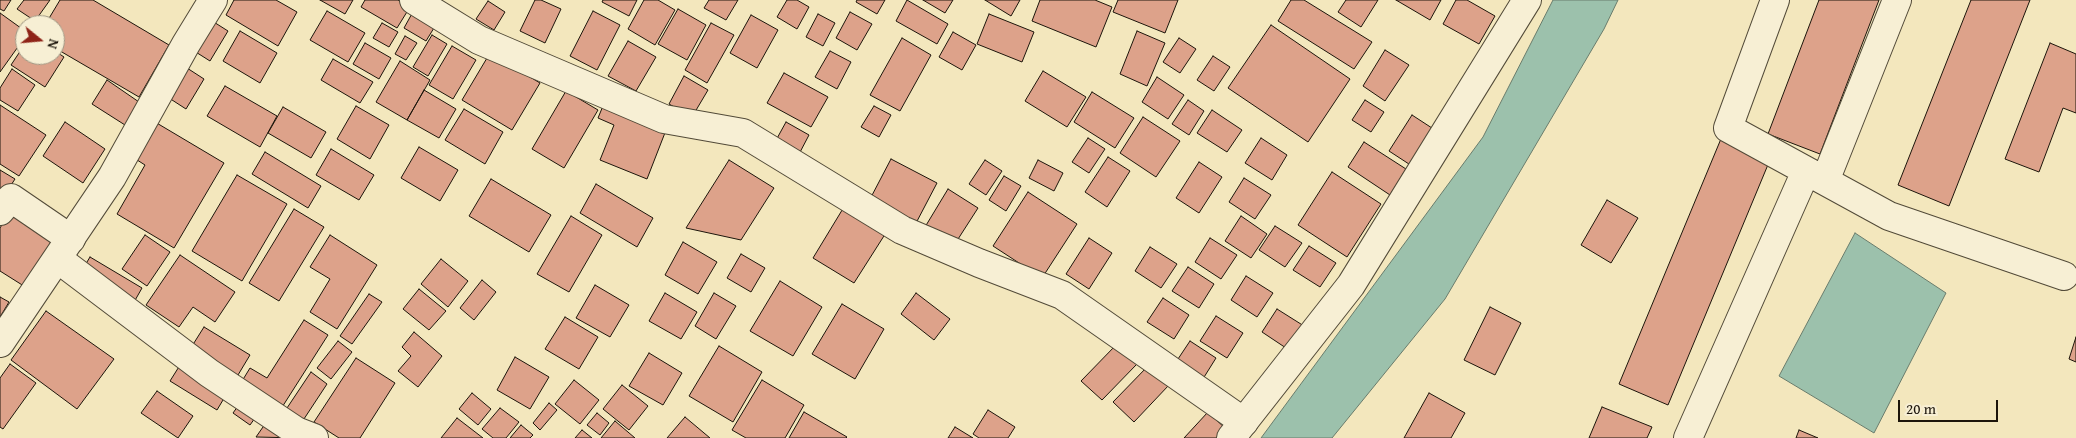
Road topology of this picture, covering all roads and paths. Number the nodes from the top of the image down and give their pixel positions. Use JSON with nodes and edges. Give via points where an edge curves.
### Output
{"nodes":[{"id":1,"x":414,"y":0,"type":"edge"},
{"id":2,"x":1527,"y":0,"type":"edge"},
{"id":3,"x":1775,"y":0,"type":"edge"},
{"id":4,"x":1897,"y":0,"type":"edge"},
{"id":5,"x":211,"y":1,"type":"edge"},
{"id":6,"x":1816,"y":176,"type":"junction"},
{"id":7,"x":0,"y":211,"type":"edge"},
{"id":8,"x":65,"y":249,"type":"junction"},
{"id":9,"x":2064,"y":276,"type":"dead end"},
{"id":10,"x":0,"y":343,"type":"edge"},
{"id":11,"x":1238,"y":430,"type":"edge"},
{"id":12,"x":314,"y":438,"type":"edge"},
{"id":13,"x":1688,"y":438,"type":"edge"}],
"edges":[{"from":1,"to":11,"type":"street","via":[[479,40],[664,119],[743,134],[902,230],[1062,294]]},
{"from":2,"to":11,"type":"street","via":[[1351,285]]},
{"from":3,"to":6,"type":"street","via":[[1728,128]]},
{"from":4,"to":6,"type":"street"},
{"from":5,"to":8,"type":"street","via":[[112,177]]},
{"from":6,"to":9,"type":"street","via":[[1889,216]]},
{"from":6,"to":13,"type":"street"},
{"from":7,"to":8,"type":"street","via":[[11,198]]},
{"from":8,"to":10,"type":"street"},
{"from":8,"to":12,"type":"street","via":[[209,373],[296,431]]}]}
